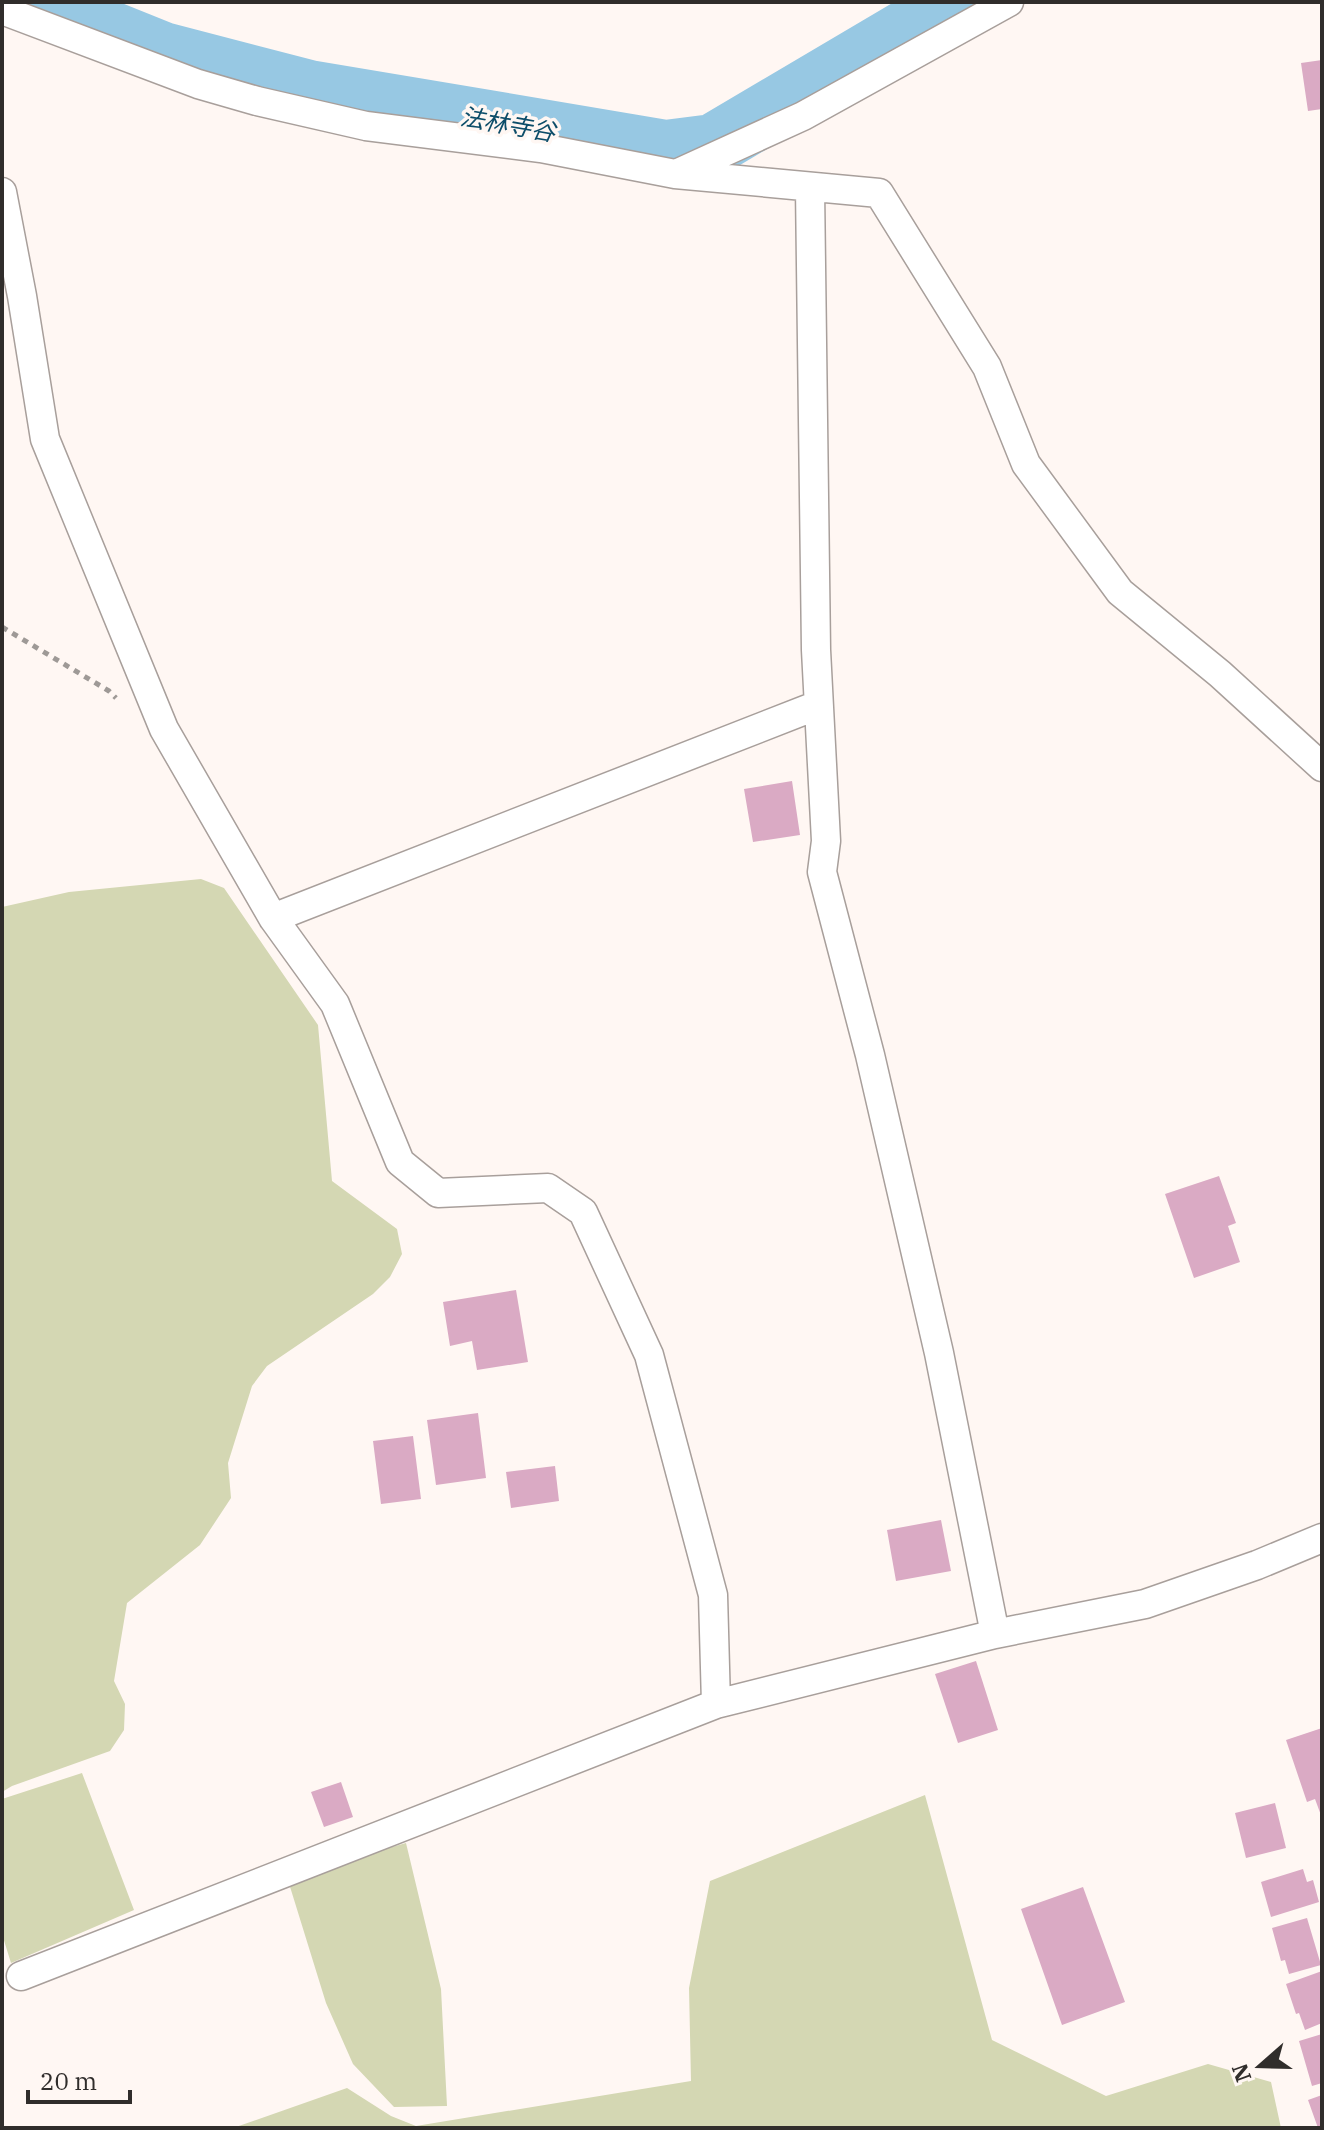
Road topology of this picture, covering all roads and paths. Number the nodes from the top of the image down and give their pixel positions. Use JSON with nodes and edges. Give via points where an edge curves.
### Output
{"nodes":[{"id":1,"x":1009,"y":2,"type":"edge"},
{"id":2,"x":2,"y":10,"type":"edge"},
{"id":3,"x":675,"y":174,"type":"junction"},
{"id":4,"x":810,"y":188,"type":"junction"},
{"id":5,"x":2,"y":192,"type":"edge"},
{"id":6,"x":2,"y":627,"type":"edge"},
{"id":7,"x":818,"y":705,"type":"junction"},
{"id":8,"x":164,"y":729,"type":"junction"},
{"id":9,"x":1322,"y":767,"type":"edge"},
{"id":10,"x":273,"y":918,"type":"junction"},
{"id":11,"x":1322,"y":1538,"type":"edge"},
{"id":12,"x":995,"y":1634,"type":"junction"},
{"id":13,"x":716,"y":1704,"type":"junction"},
{"id":14,"x":21,"y":1976,"type":"dead end"}],
"edges":[{"from":1,"to":3,"type":"street","via":[[803,116]]},
{"from":2,"to":3,"type":"street","via":[[257,101],[366,126],[541,148]]},
{"from":3,"to":4,"type":"street"},
{"from":4,"to":7,"type":"street"},
{"from":4,"to":9,"type":"street","via":[[879,193],[987,367],[1026,464],[1120,592]]},
{"from":5,"to":8,"type":"street","via":[[45,439]]},
{"from":6,"to":8,"type":"path"},
{"from":7,"to":10,"type":"street"},
{"from":7,"to":12,"type":"street","via":[[826,841],[822,872],[939,1353]]},
{"from":8,"to":10,"type":"street"},
{"from":10,"to":13,"type":"street","via":[[335,1004],[400,1162],[438,1193],[548,1188],[583,1212],[649,1355],[713,1595]]},
{"from":11,"to":12,"type":"street","via":[[1145,1604]]},
{"from":12,"to":13,"type":"street"},
{"from":13,"to":14,"type":"street"}]}
